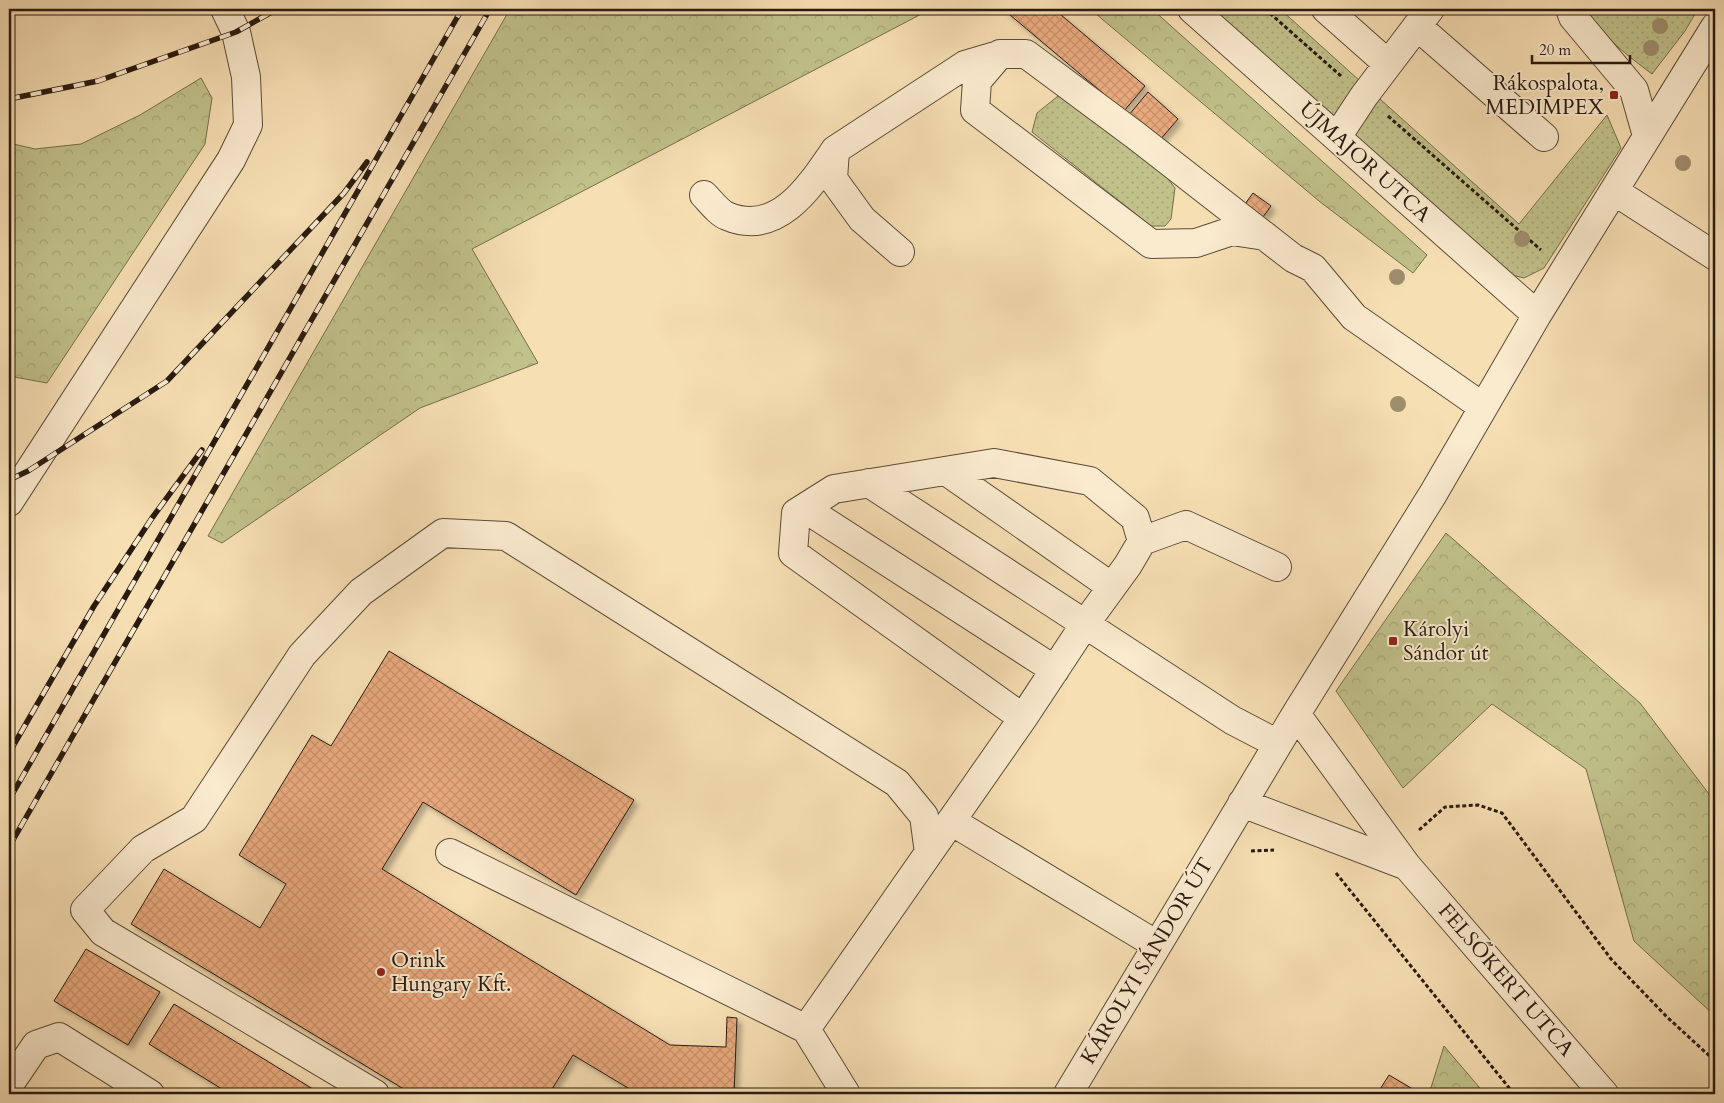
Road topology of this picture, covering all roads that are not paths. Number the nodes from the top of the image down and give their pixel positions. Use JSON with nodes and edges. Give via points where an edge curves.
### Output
{"nodes":[{"id":1,"x":225,"y":9,"type":"edge"},
{"id":2,"x":1192,"y":9,"type":"edge"},
{"id":3,"x":1326,"y":9,"type":"edge"},
{"id":4,"x":1570,"y":9,"type":"edge"},
{"id":5,"x":1424,"y":17,"type":"edge"},
{"id":6,"x":1715,"y":27,"type":"edge"},
{"id":7,"x":1000,"y":54,"type":"junction"},
{"id":8,"x":1388,"y":64,"type":"junction"},
{"id":9,"x":1647,"y":136,"type":"junction"},
{"id":10,"x":1337,"y":137,"type":"junction"},
{"id":11,"x":1544,"y":137,"type":"dead end"},
{"id":12,"x":835,"y":150,"type":"junction"},
{"id":13,"x":1614,"y":191,"type":"junction"},
{"id":14,"x":704,"y":195,"type":"dead end"},
{"id":15,"x":1265,"y":236,"type":"junction"},
{"id":16,"x":900,"y":252,"type":"dead end"},
{"id":17,"x":1715,"y":256,"type":"edge"},
{"id":18,"x":1537,"y":315,"type":"junction"},
{"id":19,"x":1483,"y":407,"type":"junction"},
{"id":20,"x":946,"y":471,"type":"junction"},
{"id":21,"x":869,"y":483,"type":"junction"},
{"id":22,"x":9,"y":502,"type":"edge"},
{"id":23,"x":804,"y":508,"type":"junction"},
{"id":24,"x":1142,"y":541,"type":"junction"},
{"id":25,"x":1277,"y":567,"type":"dead end"},
{"id":26,"x":1112,"y":587,"type":"junction"},
{"id":27,"x":1085,"y":624,"type":"junction"},
{"id":28,"x":1055,"y":670,"type":"junction"},
{"id":29,"x":1296,"y":714,"type":"junction"},
{"id":30,"x":1023,"y":718,"type":"junction"},
{"id":31,"x":1278,"y":744,"type":"junction"},
{"id":32,"x":1242,"y":803,"type":"junction"},
{"id":33,"x":951,"y":821,"type":"junction"},
{"id":34,"x":450,"y":853,"type":"dead end"},
{"id":35,"x":929,"y":853,"type":"junction"},
{"id":36,"x":1402,"y":859,"type":"junction"},
{"id":37,"x":1157,"y":946,"type":"junction"},
{"id":38,"x":806,"y":1028,"type":"junction"},
{"id":39,"x":9,"y":1085,"type":"edge"},
{"id":40,"x":150,"y":1094,"type":"edge"},
{"id":41,"x":376,"y":1094,"type":"edge"},
{"id":42,"x":846,"y":1094,"type":"edge"},
{"id":43,"x":1068,"y":1094,"type":"edge"},
{"id":44,"x":1604,"y":1094,"type":"edge"}],
"edges":[{"from":1,"to":22,"type":"street","via":[[236,32],[246,77],[248,125],[231,160]]},
{"from":2,"to":10,"type":"street","name":"ÚJMAJOR UTCA"},
{"from":3,"to":8,"type":"street"},
{"from":4,"to":9,"type":"street","via":[[1573,17],[1634,90]]},
{"from":5,"to":8,"type":"street"},
{"from":5,"to":11,"type":"street"},
{"from":6,"to":9,"type":"street","name":"KÁROLYI SÁNDOR ÚT"},
{"from":7,"to":12,"type":"street","via":[[965,66]]},
{"from":7,"to":15,"type":"street","via":[[1026,54]]},
{"from":7,"to":15,"type":"street","via":[[977,81],[975,110],[1151,244],[1196,243],[1232,230]]},
{"from":8,"to":10,"type":"street"},
{"from":9,"to":13,"type":"street","name":"KÁROLYI SÁNDOR ÚT"},
{"from":10,"to":18,"type":"street","name":"ÚJMAJOR UTCA"},
{"from":12,"to":14,"type":"street","via":[[808,190],[781,214],[752,221],[726,216]]},
{"from":12,"to":16,"type":"street","via":[[833,179],[862,219]]},
{"from":13,"to":17,"type":"street"},
{"from":13,"to":18,"type":"street","name":"KÁROLYI SÁNDOR ÚT"},
{"from":15,"to":19,"type":"street","via":[[1293,258],[1313,268],[1354,317]]},
{"from":18,"to":19,"type":"street","name":"KÁROLYI SÁNDOR ÚT"},
{"from":19,"to":29,"type":"street","name":"KÁROLYI SÁNDOR ÚT","via":[[1433,494]]},
{"from":20,"to":21,"type":"street"},
{"from":20,"to":24,"type":"street","via":[[994,462],[1090,481],[1135,518]]},
{"from":20,"to":26,"type":"street"},
{"from":21,"to":23,"type":"street","via":[[834,489]]},
{"from":21,"to":27,"type":"street"},
{"from":23,"to":28,"type":"street"},
{"from":23,"to":30,"type":"street","via":[[796,513],[793,553]]},
{"from":24,"to":25,"type":"street","via":[[1186,525]]},
{"from":24,"to":26,"type":"street"},
{"from":26,"to":27,"type":"street"},
{"from":27,"to":28,"type":"street"},
{"from":27,"to":31,"type":"street","via":[[1232,720]]},
{"from":28,"to":30,"type":"street"},
{"from":29,"to":31,"type":"street","name":"KÁROLYI SÁNDOR ÚT"},
{"from":29,"to":36,"type":"street","name":"FELSŐKERT UTCA"},
{"from":30,"to":33,"type":"street"},
{"from":31,"to":32,"type":"street","name":"KÁROLYI SÁNDOR ÚT"},
{"from":32,"to":36,"type":"street","name":"FELSŐKERT UTCA"},
{"from":32,"to":37,"type":"street","name":"KÁROLYI SÁNDOR ÚT"},
{"from":33,"to":35,"type":"street"},
{"from":33,"to":37,"type":"street"},
{"from":34,"to":38,"type":"street"},
{"from":35,"to":38,"type":"street"},
{"from":35,"to":41,"type":"street","via":[[924,816],[898,783],[506,536],[443,533],[361,592],[302,655],[194,819],[143,849],[85,910],[103,932]]},
{"from":36,"to":44,"type":"street","name":"FELSŐKERT UTCA"},
{"from":37,"to":43,"type":"street","name":"KÁROLYI SÁNDOR ÚT"},
{"from":38,"to":42,"type":"street"},
{"from":39,"to":40,"type":"street","via":[[36,1045],[59,1037]]}]}
